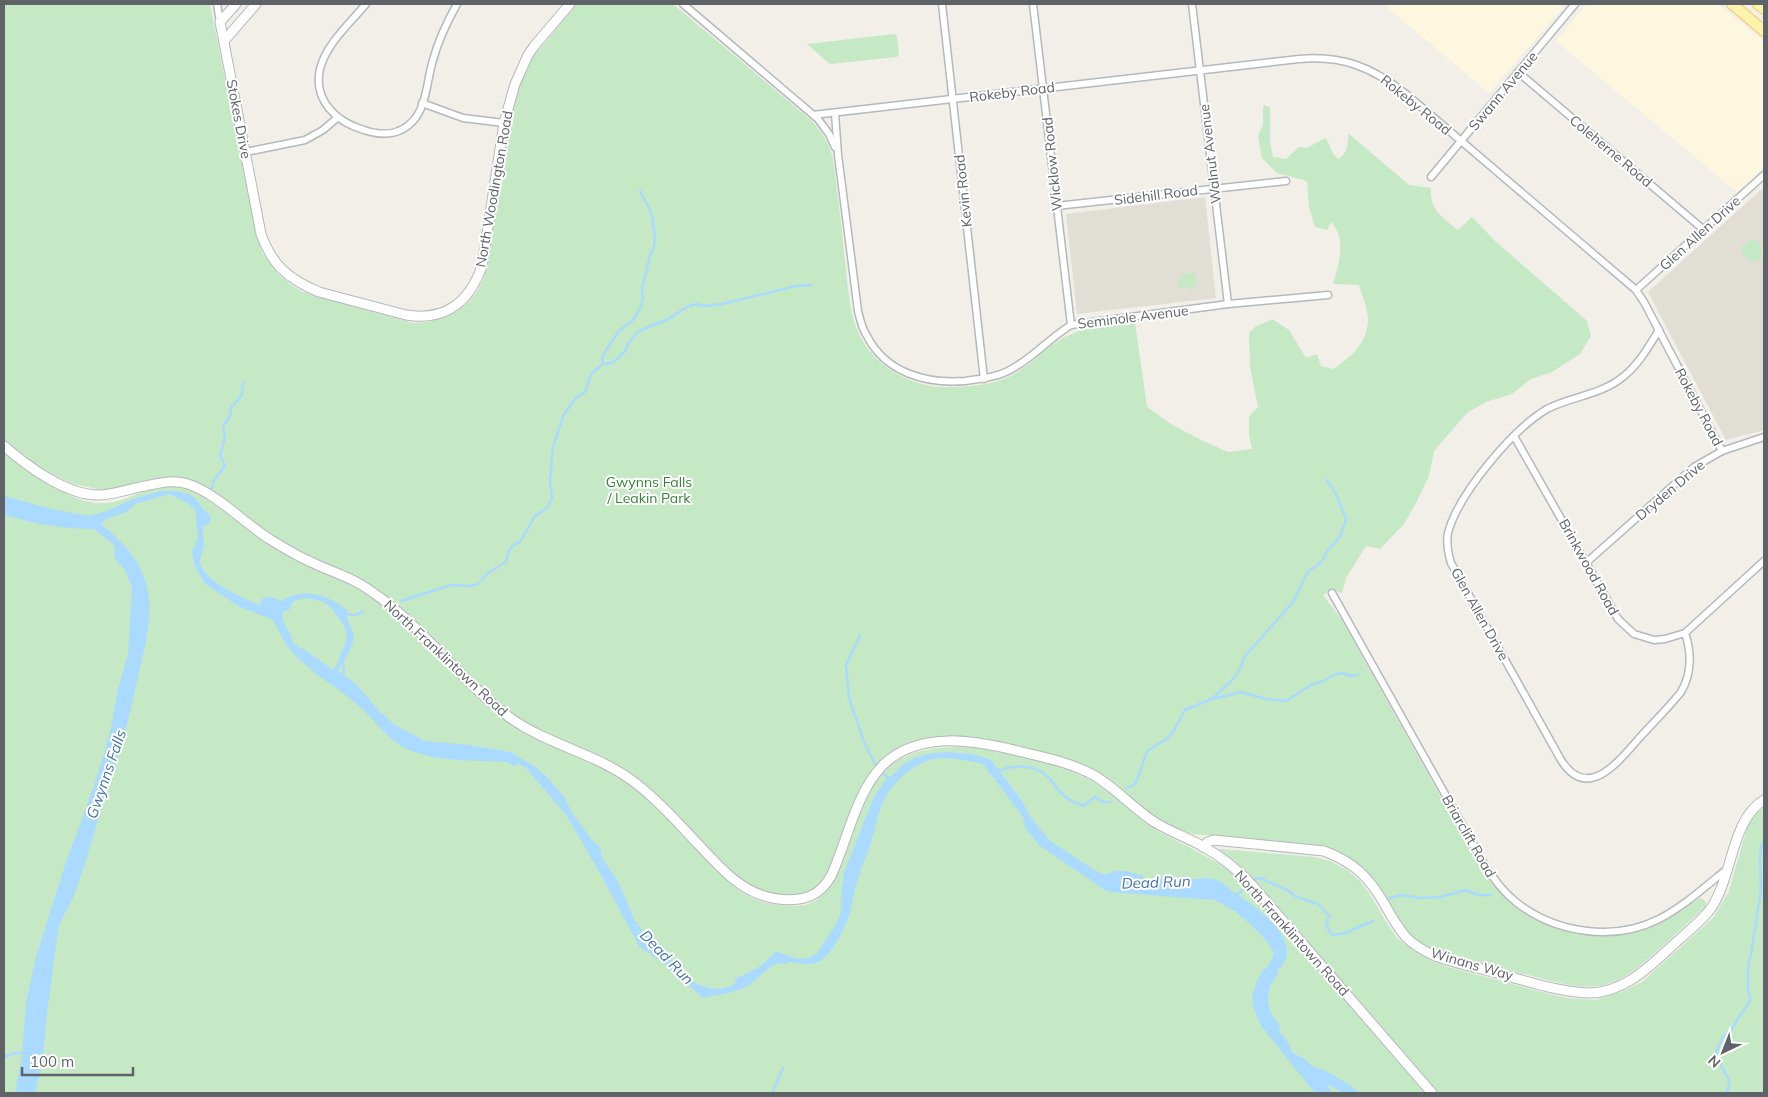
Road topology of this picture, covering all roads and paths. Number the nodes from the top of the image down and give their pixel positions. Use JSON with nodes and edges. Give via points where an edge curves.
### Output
{"nodes":[{"id":1,"x":217,"y":4,"type":"edge"},
{"id":2,"x":236,"y":4,"type":"edge"},
{"id":3,"x":256,"y":4,"type":"edge"},
{"id":4,"x":366,"y":4,"type":"edge"},
{"id":5,"x":457,"y":4,"type":"edge"},
{"id":6,"x":570,"y":4,"type":"edge"},
{"id":7,"x":683,"y":4,"type":"edge"},
{"id":8,"x":942,"y":4,"type":"edge"},
{"id":9,"x":1033,"y":4,"type":"edge"},
{"id":10,"x":1192,"y":4,"type":"edge"},
{"id":11,"x":1575,"y":4,"type":"edge"},
{"id":12,"x":1732,"y":4,"type":"edge"},
{"id":13,"x":1758,"y":4,"type":"edge"},
{"id":14,"x":1764,"y":9,"type":"edge"},
{"id":15,"x":220,"y":22,"type":"junction"},
{"id":16,"x":1764,"y":31,"type":"edge"},
{"id":17,"x":224,"y":41,"type":"junction"},
{"id":18,"x":1200,"y":70,"type":"junction"},
{"id":19,"x":1518,"y":72,"type":"junction"},
{"id":20,"x":1043,"y":88,"type":"junction"},
{"id":21,"x":952,"y":98,"type":"junction"},
{"id":22,"x":422,"y":103,"type":"junction"},
{"id":23,"x":835,"y":113,"type":"junction"},
{"id":24,"x":812,"y":114,"type":"junction"},
{"id":25,"x":337,"y":118,"type":"junction"},
{"id":26,"x":504,"y":124,"type":"junction"},
{"id":27,"x":1460,"y":141,"type":"junction"},
{"id":28,"x":246,"y":152,"type":"junction"},
{"id":29,"x":838,"y":155,"type":"junction"},
{"id":30,"x":1764,"y":175,"type":"edge"},
{"id":31,"x":1431,"y":177,"type":"dead end"},
{"id":32,"x":1286,"y":181,"type":"dead end"},
{"id":33,"x":1214,"y":188,"type":"junction"},
{"id":34,"x":1056,"y":206,"type":"junction"},
{"id":35,"x":1704,"y":230,"type":"junction"},
{"id":36,"x":261,"y":234,"type":"joint"},
{"id":37,"x":1636,"y":290,"type":"junction"},
{"id":38,"x":1328,"y":296,"type":"dead end"},
{"id":39,"x":1228,"y":304,"type":"junction"},
{"id":40,"x":1071,"y":325,"type":"junction"},
{"id":41,"x":1659,"y":330,"type":"junction"},
{"id":42,"x":984,"y":379,"type":"junction"},
{"id":43,"x":1514,"y":436,"type":"junction"},
{"id":44,"x":1764,"y":437,"type":"edge"},
{"id":45,"x":4,"y":446,"type":"edge"},
{"id":46,"x":1722,"y":451,"type":"junction"},
{"id":47,"x":1764,"y":561,"type":"edge"},
{"id":48,"x":1587,"y":562,"type":"junction"},
{"id":49,"x":1332,"y":593,"type":"dead end"},
{"id":50,"x":1685,"y":633,"type":"junction"},
{"id":51,"x":1764,"y":800,"type":"edge"},
{"id":52,"x":1205,"y":848,"type":"junction"},
{"id":53,"x":1729,"y":867,"type":"junction"},
{"id":54,"x":1432,"y":1093,"type":"edge"}],
"edges":[{"from":1,"to":15,"type":"street","name":"Stokes Drive"},
{"from":2,"to":15,"type":"street"},
{"from":3,"to":17,"type":"street"},
{"from":4,"to":25,"type":"street","via":[[333,43],[321,67],[322,97]]},
{"from":5,"to":22,"type":"street","via":[[438,44]]},
{"from":6,"to":26,"type":"street","name":"North Woodington Road","via":[[528,55],[515,84]]},
{"from":7,"to":24,"type":"street"},
{"from":8,"to":21,"type":"street","name":"Kevin Road"},
{"from":9,"to":20,"type":"street","name":"Wicklow Road"},
{"from":10,"to":18,"type":"street","name":"Walnut Avenue"},
{"from":11,"to":19,"type":"street","name":"Swann Avenue"},
{"from":12,"to":16,"type":"main road"},
{"from":13,"to":14,"type":"main road"},
{"from":15,"to":17,"type":"street","name":"Stokes Drive"},
{"from":17,"to":28,"type":"street","name":"Stokes Drive"},
{"from":18,"to":20,"type":"street","name":"Rokeby Road"},
{"from":18,"to":27,"type":"street","name":"Rokeby Road","via":[[1316,58],[1347,62],[1391,82]]},
{"from":18,"to":33,"type":"street","name":"Walnut Avenue"},
{"from":19,"to":27,"type":"street","name":"Swann Avenue"},
{"from":19,"to":35,"type":"street","name":"Coleherne Road"},
{"from":20,"to":21,"type":"street","name":"Rokeby Road"},
{"from":20,"to":34,"type":"street","name":"Wicklow Road"},
{"from":21,"to":23,"type":"street","name":"Rokeby Road"},
{"from":21,"to":42,"type":"street","name":"Kevin Road"},
{"from":22,"to":25,"type":"street","via":[[414,120],[393,134],[376,134]]},
{"from":22,"to":26,"type":"street","via":[[463,118]]},
{"from":23,"to":24,"type":"street","name":"Rokeby Road"},
{"from":23,"to":29,"type":"street","name":"Seminole Avenue"},
{"from":24,"to":29,"type":"street","via":[[830,134]]},
{"from":25,"to":28,"type":"street","via":[[305,140]]},
{"from":26,"to":36,"type":"street","name":"North Woodington Road","via":[[482,266],[464,298],[443,313],[425,317],[406,315],[318,292],[295,281],[279,267]]},
{"from":27,"to":31,"type":"street","name":"Swann Avenue"},
{"from":27,"to":37,"type":"street","name":"Rokeby Road"},
{"from":28,"to":36,"type":"street","name":"Stokes Drive"},
{"from":29,"to":42,"type":"street","name":"Seminole Avenue","via":[[858,311],[871,345],[897,369],[920,378],[954,382]]},
{"from":30,"to":35,"type":"street","name":"Glen Allen Drive"},
{"from":32,"to":33,"type":"street","name":"Sidehill Road"},
{"from":33,"to":34,"type":"street","name":"Sidehill Road"},
{"from":33,"to":39,"type":"street","name":"Walnut Avenue"},
{"from":34,"to":40,"type":"street","name":"Wicklow Road"},
{"from":35,"to":37,"type":"street","name":"Glen Allen Drive"},
{"from":37,"to":41,"type":"street","name":"Rokeby Road"},
{"from":38,"to":39,"type":"street","name":"Seminole Avenue"},
{"from":39,"to":40,"type":"street","name":"Seminole Avenue"},
{"from":40,"to":42,"type":"street","name":"Seminole Avenue","via":[[1017,366]]},
{"from":41,"to":43,"type":"street","name":"Glen Allen Drive","via":[[1625,376],[1599,391],[1549,408]]},
{"from":41,"to":46,"type":"street","name":"Rokeby Road"},
{"from":43,"to":48,"type":"street","name":"Brinkwood Road"},
{"from":43,"to":50,"type":"street","name":"Glen Allen Drive","via":[[1480,474],[1458,511],[1448,534],[1447,552],[1566,767],[1576,776],[1597,777],[1606,773],[1672,703],[1690,672]]},
{"from":44,"to":46,"type":"street","name":"Dryden Drive"},
{"from":45,"to":52,"type":"street","name":"North Franklintown Road","via":[[44,475],[88,494],[110,494],[166,482],[187,483],[210,495],[271,540],[356,582],[397,610],[502,711],[543,737],[633,781],[728,874],[760,895],[797,899],[822,889],[832,874],[864,792],[876,774],[889,760],[904,751],[936,742],[985,743],[1080,769],[1111,787],[1160,826]]},
{"from":46,"to":48,"type":"street","name":"Dryden Drive","via":[[1682,476]]},
{"from":47,"to":50,"type":"street","name":"Brinkwood Road"},
{"from":48,"to":50,"type":"street","name":"Brinkwood Road","via":[[1618,619],[1634,634],[1654,640]]},
{"from":49,"to":53,"type":"street","name":"Briarclift Road","via":[[1486,868],[1515,902],[1534,914],[1567,927],[1584,931],[1624,930],[1658,920],[1679,908]]},
{"from":51,"to":53,"type":"street","via":[[1746,819]]},
{"from":52,"to":53,"type":"street","name":"Winans Way","via":[[1214,840],[1324,851],[1340,857],[1367,878],[1396,924],[1430,954],[1574,992],[1592,993],[1635,979],[1701,920],[1715,904]]},
{"from":52,"to":54,"type":"street","name":"North Franklintown Road","via":[[1238,870],[1252,885]]}]}
